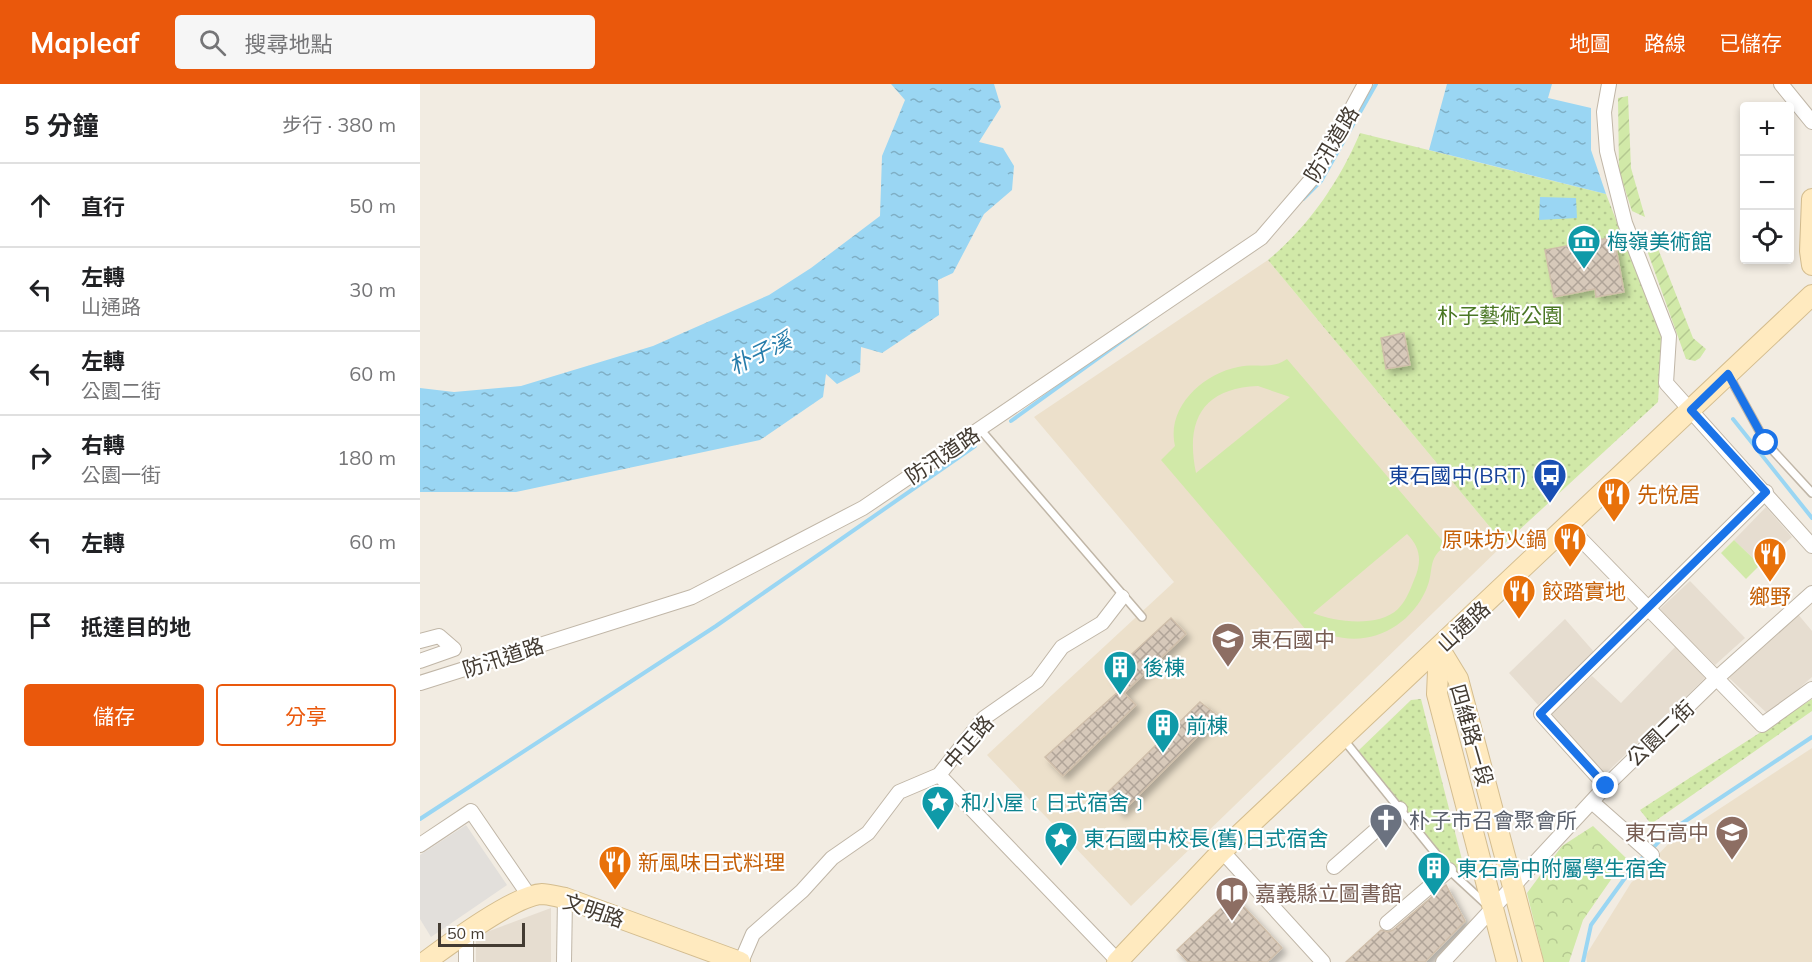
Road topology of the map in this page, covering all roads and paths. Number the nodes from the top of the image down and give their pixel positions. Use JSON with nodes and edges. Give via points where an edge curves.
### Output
{"nodes":[{"id":1,"x":1365,"y":84,"type":"edge"},
{"id":2,"x":1609,"y":84,"type":"edge"},
{"id":3,"x":1781,"y":84,"type":"edge"},
{"id":4,"x":1812,"y":122,"type":"edge"},
{"id":5,"x":1812,"y":199,"type":"edge"},
{"id":6,"x":1812,"y":265,"type":"edge"},
{"id":7,"x":1812,"y":295,"type":"edge"},
{"id":8,"x":1728,"y":374,"type":"junction"},
{"id":9,"x":1691,"y":410,"type":"junction"},
{"id":10,"x":980,"y":429,"type":"junction"},
{"id":11,"x":1766,"y":492,"type":"junction"},
{"id":12,"x":1812,"y":493,"type":"edge"},
{"id":13,"x":1568,"y":526,"type":"junction"},
{"id":14,"x":1812,"y":546,"type":"edge"},
{"id":15,"x":1812,"y":592,"type":"edge"},
{"id":16,"x":1122,"y":597,"type":"junction"},
{"id":17,"x":1648,"y":608,"type":"junction"},
{"id":18,"x":1142,"y":617,"type":"dead end"},
{"id":19,"x":420,"y":641,"type":"edge"},
{"id":20,"x":1439,"y":648,"type":"junction"},
{"id":21,"x":420,"y":661,"type":"edge"},
{"id":22,"x":1717,"y":678,"type":"junction"},
{"id":23,"x":420,"y":683,"type":"edge"},
{"id":24,"x":1812,"y":689,"type":"edge"},
{"id":25,"x":1342,"y":738,"type":"junction"},
{"id":26,"x":939,"y":774,"type":"junction"},
{"id":27,"x":1606,"y":786,"type":"junction"},
{"id":28,"x":1592,"y":802,"type":"junction"},
{"id":29,"x":1400,"y":808,"type":"junction"},
{"id":30,"x":420,"y":845,"type":"edge"},
{"id":31,"x":1222,"y":851,"type":"junction"},
{"id":32,"x":1652,"y":855,"type":"dead end"},
{"id":33,"x":1334,"y":867,"type":"dead end"},
{"id":34,"x":1449,"y":870,"type":"junction"},
{"id":35,"x":1514,"y":886,"type":"junction"},
{"id":36,"x":530,"y":897,"type":"junction"},
{"id":37,"x":565,"y":898,"type":"junction"},
{"id":38,"x":1493,"y":909,"type":"junction"},
{"id":39,"x":1388,"y":923,"type":"dead end"},
{"id":40,"x":466,"y":932,"type":"junction"},
{"id":41,"x":425,"y":962,"type":"edge"},
{"id":42,"x":466,"y":962,"type":"edge"},
{"id":43,"x":564,"y":962,"type":"edge"},
{"id":44,"x":741,"y":962,"type":"edge"},
{"id":45,"x":1118,"y":962,"type":"edge"},
{"id":46,"x":1323,"y":962,"type":"edge"},
{"id":47,"x":1443,"y":962,"type":"edge"},
{"id":48,"x":1507,"y":962,"type":"edge"},
{"id":49,"x":1533,"y":962,"type":"edge"}],
"edges":[{"from":1,"to":10,"type":"street","name":"防汛道路","via":[[1317,174],[1261,238]]},
{"from":2,"to":9,"type":"street","via":[[1604,112],[1607,151],[1625,223],[1669,336],[1666,382]]},
{"from":3,"to":4,"type":"street"},
{"from":5,"to":6,"type":"main road"},
{"from":7,"to":8,"type":"main road","name":"山通路"},
{"from":8,"to":9,"type":"main road","name":"山通路"},
{"from":8,"to":12,"type":"lane","via":[[1766,443]]},
{"from":9,"to":11,"type":"street"},
{"from":9,"to":13,"type":"main road","name":"山通路"},
{"from":10,"to":16,"type":"lane"},
{"from":10,"to":23,"type":"street","name":"防汛道路","via":[[863,508],[692,597]]},
{"from":11,"to":14,"type":"street"},
{"from":11,"to":17,"type":"street"},
{"from":13,"to":17,"type":"street"},
{"from":13,"to":20,"type":"main road","name":"山通路"},
{"from":15,"to":22,"type":"street","name":"公園二街"},
{"from":16,"to":18,"type":"lane"},
{"from":16,"to":26,"type":"street","name":"中正路","via":[[1102,623],[1062,647],[1037,681],[984,718]]},
{"from":17,"to":22,"type":"street"},
{"from":17,"to":27,"type":"street","via":[[1540,714]]},
{"from":19,"to":21,"type":"street","via":[[440,636],[454,649]]},
{"from":20,"to":25,"type":"main road","name":"山通路"},
{"from":20,"to":35,"type":"main road","name":"四維路一段","via":[[1458,680]]},
{"from":20,"to":38,"type":"main road","name":"四維路一段","via":[[1437,694]]},
{"from":22,"to":24,"type":"street","via":[[1762,725]]},
{"from":22,"to":27,"type":"street","name":"公園二街"},
{"from":25,"to":29,"type":"lane"},
{"from":25,"to":31,"type":"main road","name":"山通路"},
{"from":26,"to":44,"type":"street","name":"中正路","via":[[899,792],[868,833],[832,858],[753,934]]},
{"from":26,"to":45,"type":"street"},
{"from":27,"to":28,"type":"street","name":"公園二街"},
{"from":28,"to":32,"type":"street"},
{"from":28,"to":35,"type":"street","name":"公園二街"},
{"from":29,"to":33,"type":"street"},
{"from":29,"to":34,"type":"lane"},
{"from":30,"to":36,"type":"street","via":[[471,811]]},
{"from":31,"to":45,"type":"main road","name":"山通路"},
{"from":31,"to":46,"type":"street"},
{"from":34,"to":38,"type":"lane"},
{"from":34,"to":39,"type":"street"},
{"from":35,"to":38,"type":"street","name":"公園二街"},
{"from":35,"to":49,"type":"main road","name":"四維路一段"},
{"from":36,"to":37,"type":"main road","name":"文明路","via":[[542,894]]},
{"from":36,"to":40,"type":"main road","name":"文明路"},
{"from":37,"to":43,"type":"street"},
{"from":37,"to":44,"type":"main road","name":"文明路"},
{"from":38,"to":47,"type":"street","name":"公園二街"},
{"from":38,"to":48,"type":"main road","name":"四維路一段"},
{"from":40,"to":41,"type":"main road","name":"文明路"},
{"from":40,"to":42,"type":"street"}]}
